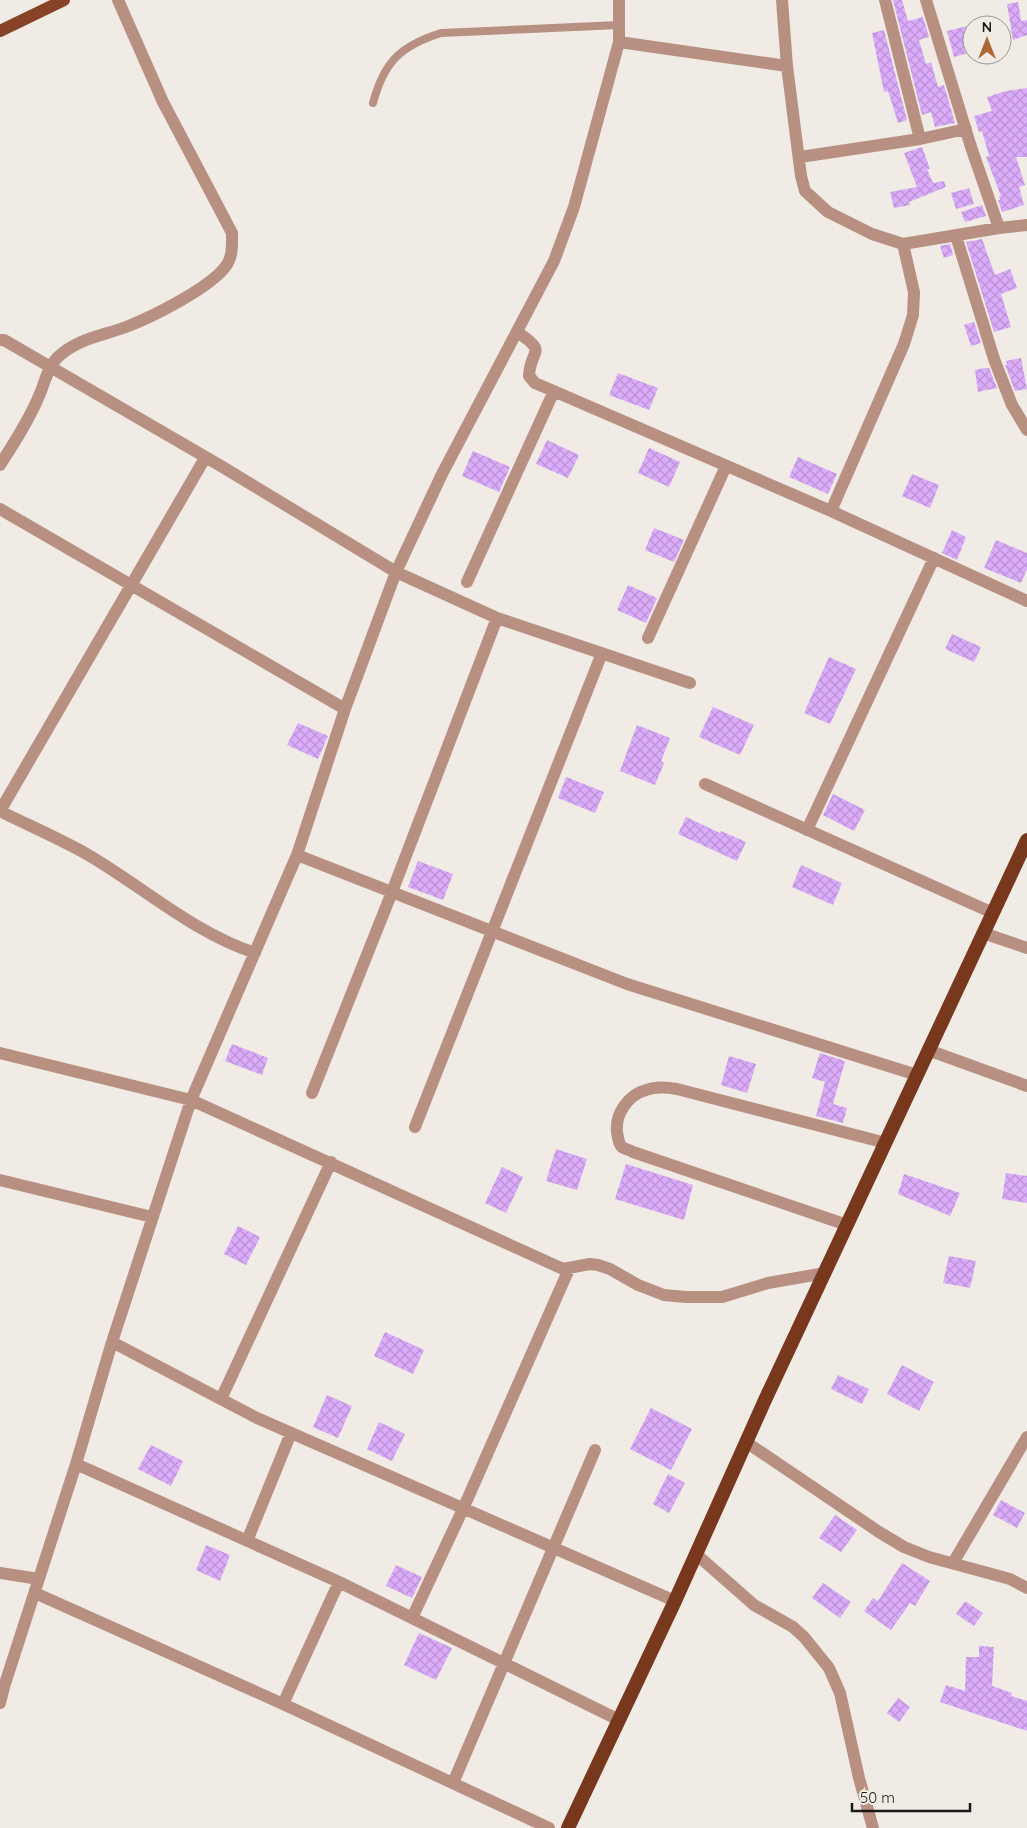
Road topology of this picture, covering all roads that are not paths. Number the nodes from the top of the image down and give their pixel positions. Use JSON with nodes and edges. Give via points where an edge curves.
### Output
{"nodes":[{"id":1,"x":64,"y":0,"type":"edge"},
{"id":2,"x":118,"y":0,"type":"edge"},
{"id":3,"x":619,"y":0,"type":"edge"},
{"id":4,"x":782,"y":0,"type":"edge"},
{"id":5,"x":884,"y":0,"type":"edge"},
{"id":6,"x":926,"y":0,"type":"edge"},
{"id":7,"x":618,"y":25,"type":"junction"},
{"id":8,"x":0,"y":31,"type":"edge"},
{"id":9,"x":618,"y":42,"type":"junction"},
{"id":10,"x":787,"y":66,"type":"junction"},
{"id":11,"x":373,"y":103,"type":"dead end"},
{"id":12,"x":966,"y":129,"type":"junction"},
{"id":13,"x":920,"y":139,"type":"junction"},
{"id":14,"x":800,"y":157,"type":"junction"},
{"id":15,"x":1027,"y":225,"type":"edge"},
{"id":16,"x":998,"y":228,"type":"junction"},
{"id":17,"x":956,"y":236,"type":"junction"},
{"id":18,"x":903,"y":244,"type":"junction"},
{"id":19,"x":517,"y":332,"type":"junction"},
{"id":20,"x":0,"y":340,"type":"edge"},
{"id":21,"x":49,"y":367,"type":"junction"},
{"id":22,"x":554,"y":391,"type":"junction"},
{"id":23,"x":1027,"y":430,"type":"edge"},
{"id":24,"x":205,"y":458,"type":"junction"},
{"id":25,"x":0,"y":466,"type":"edge"},
{"id":26,"x":726,"y":466,"type":"junction"},
{"id":27,"x":0,"y":509,"type":"edge"},
{"id":28,"x":831,"y":511,"type":"junction"},
{"id":29,"x":934,"y":558,"type":"junction"},
{"id":30,"x":396,"y":572,"type":"junction"},
{"id":31,"x":467,"y":582,"type":"dead end"},
{"id":32,"x":132,"y":585,"type":"junction"},
{"id":33,"x":1027,"y":602,"type":"edge"},
{"id":34,"x":497,"y":618,"type":"junction"},
{"id":35,"x":648,"y":638,"type":"dead end"},
{"id":36,"x":602,"y":653,"type":"junction"},
{"id":37,"x":690,"y":683,"type":"dead end"},
{"id":38,"x":345,"y":709,"type":"junction"},
{"id":39,"x":705,"y":784,"type":"dead end"},
{"id":40,"x":0,"y":811,"type":"edge"},
{"id":41,"x":807,"y":830,"type":"junction"},
{"id":42,"x":1026,"y":842,"type":"edge"},
{"id":43,"x":297,"y":855,"type":"junction"},
{"id":44,"x":392,"y":892,"type":"junction"},
{"id":45,"x":993,"y":913,"type":"junction"},
{"id":46,"x":493,"y":932,"type":"junction"},
{"id":47,"x":983,"y":933,"type":"junction"},
{"id":48,"x":1027,"y":948,"type":"edge"},
{"id":49,"x":255,"y":953,"type":"junction"},
{"id":50,"x":928,"y":1050,"type":"junction"},
{"id":51,"x":0,"y":1053,"type":"edge"},
{"id":52,"x":917,"y":1076,"type":"junction"},
{"id":53,"x":1027,"y":1086,"type":"edge"},
{"id":54,"x":312,"y":1093,"type":"dead end"},
{"id":55,"x":190,"y":1100,"type":"junction"},
{"id":56,"x":415,"y":1127,"type":"dead end"},
{"id":57,"x":886,"y":1143,"type":"junction"},
{"id":58,"x":331,"y":1162,"type":"junction"},
{"id":59,"x":0,"y":1180,"type":"edge"},
{"id":60,"x":152,"y":1217,"type":"junction"},
{"id":61,"x":847,"y":1225,"type":"junction"},
{"id":62,"x":570,"y":1270,"type":"junction"},
{"id":63,"x":825,"y":1273,"type":"junction"},
{"id":64,"x":112,"y":1342,"type":"junction"},
{"id":65,"x":221,"y":1399,"type":"junction"},
{"id":66,"x":291,"y":1433,"type":"junction"},
{"id":67,"x":1027,"y":1437,"type":"edge"},
{"id":68,"x":746,"y":1442,"type":"junction"},
{"id":69,"x":595,"y":1450,"type":"dead end"},
{"id":70,"x":76,"y":1464,"type":"junction"},
{"id":71,"x":463,"y":1509,"type":"junction"},
{"id":72,"x":247,"y":1541,"type":"junction"},
{"id":73,"x":554,"y":1548,"type":"junction"},
{"id":74,"x":696,"y":1554,"type":"junction"},
{"id":75,"x":953,"y":1563,"type":"junction"},
{"id":76,"x":0,"y":1573,"type":"edge"},
{"id":77,"x":39,"y":1580,"type":"junction"},
{"id":78,"x":339,"y":1582,"type":"junction"},
{"id":79,"x":1027,"y":1588,"type":"edge"},
{"id":80,"x":35,"y":1592,"type":"junction"},
{"id":81,"x":675,"y":1601,"type":"junction"},
{"id":82,"x":412,"y":1618,"type":"junction"},
{"id":83,"x":503,"y":1663,"type":"junction"},
{"id":84,"x":0,"y":1703,"type":"edge"},
{"id":85,"x":283,"y":1704,"type":"junction"},
{"id":86,"x":619,"y":1720,"type":"junction"},
{"id":87,"x":453,"y":1783,"type":"junction"},
{"id":88,"x":549,"y":1828,"type":"edge"},
{"id":89,"x":568,"y":1828,"type":"edge"},
{"id":90,"x":873,"y":1828,"type":"edge"}],
"edges":[{"from":1,"to":8,"type":"main road"},
{"from":2,"to":21,"type":"street","via":[[163,102],[232,233],[232,252],[226,266],[212,280],[165,310],[82,341],[69,348]]},
{"from":3,"to":7,"type":"street"},
{"from":4,"to":10,"type":"street"},
{"from":5,"to":13,"type":"street"},
{"from":6,"to":12,"type":"street"},
{"from":7,"to":9,"type":"street"},
{"from":7,"to":11,"type":"lane","via":[[441,33],[406,48],[391,62],[379,82]]},
{"from":9,"to":10,"type":"street"},
{"from":9,"to":19,"type":"street","via":[[574,207],[554,261]]},
{"from":10,"to":14,"type":"street"},
{"from":12,"to":13,"type":"street"},
{"from":12,"to":16,"type":"street"},
{"from":13,"to":14,"type":"street"},
{"from":14,"to":18,"type":"street","via":[[805,191],[828,212],[872,234]]},
{"from":15,"to":16,"type":"street"},
{"from":16,"to":17,"type":"street"},
{"from":17,"to":18,"type":"street"},
{"from":17,"to":23,"type":"street","via":[[994,359],[1012,406]]},
{"from":18,"to":28,"type":"street","via":[[914,292],[913,315],[904,344]]},
{"from":19,"to":22,"type":"street","via":[[531,341],[536,351],[529,370],[531,380]]},
{"from":19,"to":30,"type":"street","via":[[442,474]]},
{"from":20,"to":21,"type":"street"},
{"from":21,"to":24,"type":"street"},
{"from":21,"to":25,"type":"street","via":[[40,395]]},
{"from":22,"to":26,"type":"street"},
{"from":22,"to":31,"type":"street"},
{"from":24,"to":30,"type":"street"},
{"from":24,"to":32,"type":"street"},
{"from":26,"to":28,"type":"street"},
{"from":26,"to":35,"type":"street"},
{"from":27,"to":32,"type":"street"},
{"from":28,"to":29,"type":"street"},
{"from":29,"to":33,"type":"street"},
{"from":29,"to":41,"type":"street"},
{"from":30,"to":34,"type":"street"},
{"from":30,"to":38,"type":"street"},
{"from":32,"to":38,"type":"street"},
{"from":32,"to":40,"type":"street"},
{"from":34,"to":36,"type":"street"},
{"from":34,"to":44,"type":"street"},
{"from":36,"to":37,"type":"street"},
{"from":36,"to":46,"type":"street"},
{"from":38,"to":43,"type":"street"},
{"from":39,"to":41,"type":"street"},
{"from":40,"to":49,"type":"street","via":[[86,854],[216,937]]},
{"from":41,"to":45,"type":"street"},
{"from":42,"to":45,"type":"highway"},
{"from":43,"to":44,"type":"street"},
{"from":43,"to":49,"type":"street"},
{"from":44,"to":46,"type":"street"},
{"from":44,"to":54,"type":"street"},
{"from":45,"to":47,"type":"highway"},
{"from":46,"to":52,"type":"street","via":[[627,984]]},
{"from":46,"to":56,"type":"street"},
{"from":47,"to":48,"type":"street"},
{"from":47,"to":50,"type":"highway"},
{"from":49,"to":55,"type":"street"},
{"from":50,"to":52,"type":"highway"},
{"from":50,"to":53,"type":"street"},
{"from":51,"to":55,"type":"street"},
{"from":52,"to":57,"type":"highway"},
{"from":55,"to":58,"type":"street"},
{"from":55,"to":60,"type":"street"},
{"from":57,"to":61,"type":"highway"},
{"from":57,"to":61,"type":"street","via":[[662,1086],[644,1090],[630,1099],[619,1113],[616,1125],[622,1146]]},
{"from":58,"to":62,"type":"street","via":[[555,1267]]},
{"from":58,"to":65,"type":"street"},
{"from":59,"to":60,"type":"street"},
{"from":60,"to":64,"type":"street"},
{"from":61,"to":63,"type":"highway"},
{"from":62,"to":63,"type":"street","via":[[598,1265],[638,1285],[686,1297],[722,1297],[768,1283]]},
{"from":62,"to":71,"type":"street"},
{"from":63,"to":68,"type":"highway"},
{"from":64,"to":65,"type":"street"},
{"from":64,"to":70,"type":"street"},
{"from":65,"to":66,"type":"street"},
{"from":66,"to":71,"type":"street"},
{"from":66,"to":72,"type":"street"},
{"from":67,"to":75,"type":"street"},
{"from":68,"to":74,"type":"highway"},
{"from":68,"to":75,"type":"street","via":[[879,1532],[929,1557]]},
{"from":69,"to":73,"type":"street"},
{"from":70,"to":72,"type":"street"},
{"from":70,"to":77,"type":"street"},
{"from":71,"to":73,"type":"street"},
{"from":71,"to":82,"type":"street"},
{"from":72,"to":78,"type":"street"},
{"from":73,"to":81,"type":"street"},
{"from":73,"to":83,"type":"street"},
{"from":74,"to":81,"type":"highway"},
{"from":74,"to":90,"type":"street","via":[[754,1605],[793,1627],[828,1668],[840,1694]]},
{"from":75,"to":79,"type":"street","via":[[1010,1579]]},
{"from":76,"to":77,"type":"street"},
{"from":77,"to":80,"type":"street"},
{"from":78,"to":82,"type":"street"},
{"from":78,"to":85,"type":"street"},
{"from":80,"to":84,"type":"street"},
{"from":80,"to":85,"type":"street"},
{"from":81,"to":86,"type":"highway"},
{"from":82,"to":83,"type":"street"},
{"from":83,"to":86,"type":"street"},
{"from":83,"to":87,"type":"street"},
{"from":85,"to":87,"type":"street"},
{"from":86,"to":89,"type":"highway"},
{"from":87,"to":88,"type":"street"}]}
